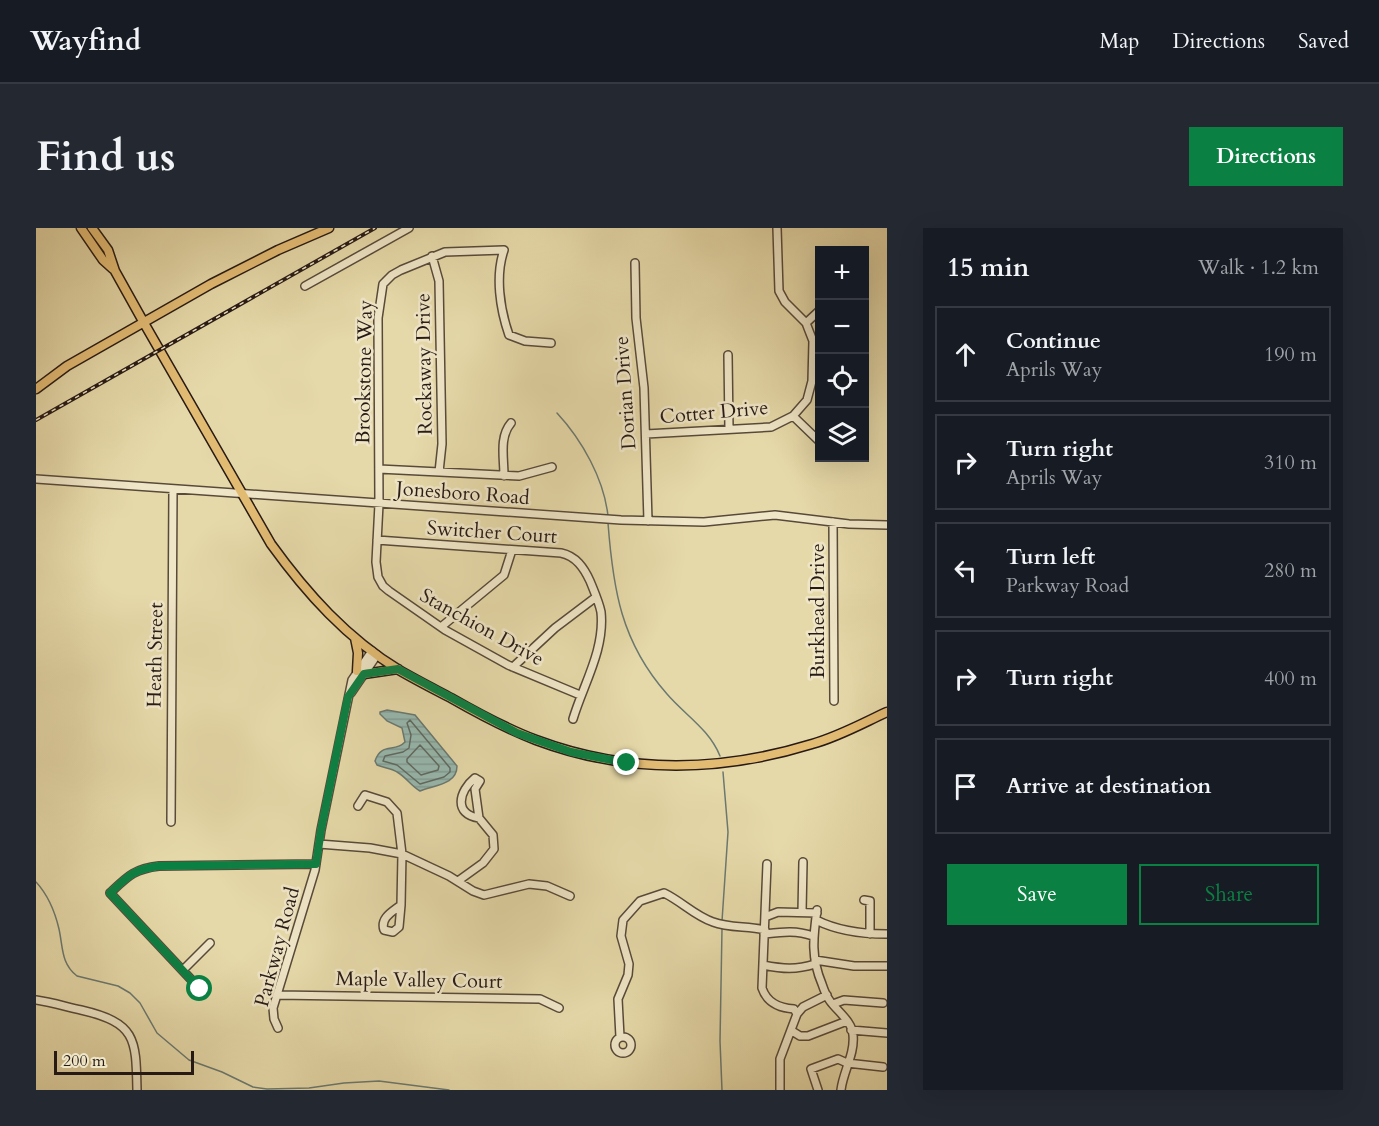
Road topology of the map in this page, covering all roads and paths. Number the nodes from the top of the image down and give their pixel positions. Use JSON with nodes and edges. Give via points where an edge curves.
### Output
{"nodes":[{"id":1,"x":81,"y":228,"type":"edge"},
{"id":2,"x":92,"y":228,"type":"edge"},
{"id":3,"x":329,"y":228,"type":"edge"},
{"id":4,"x":409,"y":228,"type":"edge"},
{"id":5,"x":777,"y":228,"type":"edge"},
{"id":6,"x":432,"y":256,"type":"junction"},
{"id":7,"x":634,"y":263,"type":"dead end"},
{"id":8,"x":115,"y":271,"type":"junction"},
{"id":9,"x":305,"y":286,"type":"dead end"},
{"id":10,"x":815,"y":314,"type":"edge"},
{"id":11,"x":144,"y":323,"type":"junction"},
{"id":12,"x":806,"y":323,"type":"junction"},
{"id":13,"x":551,"y":343,"type":"dead end"},
{"id":14,"x":728,"y":355,"type":"dead end"},
{"id":15,"x":36,"y":390,"type":"edge"},
{"id":16,"x":793,"y":416,"type":"junction"},
{"id":17,"x":511,"y":423,"type":"dead end"},
{"id":18,"x":729,"y":429,"type":"junction"},
{"id":19,"x":646,"y":434,"type":"junction"},
{"id":20,"x":815,"y":438,"type":"edge"},
{"id":21,"x":552,"y":467,"type":"dead end"},
{"id":22,"x":379,"y":469,"type":"junction"},
{"id":23,"x":439,"y":472,"type":"junction"},
{"id":24,"x":504,"y":476,"type":"junction"},
{"id":25,"x":36,"y":479,"type":"edge"},
{"id":26,"x":173,"y":489,"type":"junction"},
{"id":27,"x":242,"y":495,"type":"junction"},
{"id":28,"x":379,"y":504,"type":"junction"},
{"id":29,"x":648,"y":521,"type":"junction"},
{"id":30,"x":833,"y":522,"type":"junction"},
{"id":31,"x":887,"y":525,"type":"edge"},
{"id":32,"x":377,"y":540,"type":"junction"},
{"id":33,"x":512,"y":550,"type":"junction"},
{"id":34,"x":596,"y":597,"type":"junction"},
{"id":35,"x":441,"y":627,"type":"junction"},
{"id":36,"x":354,"y":638,"type":"junction"},
{"id":37,"x":374,"y":653,"type":"junction"},
{"id":38,"x":513,"y":667,"type":"junction"},
{"id":39,"x":398,"y":669,"type":"junction"},
{"id":40,"x":361,"y":673,"type":"junction"},
{"id":41,"x":580,"y":696,"type":"junction"},
{"id":42,"x":834,"y":701,"type":"dead end"},
{"id":43,"x":887,"y":712,"type":"edge"},
{"id":44,"x":573,"y":720,"type":"dead end"},
{"id":45,"x":358,"y":806,"type":"dead end"},
{"id":46,"x":479,"y":818,"type":"junction"},
{"id":47,"x":171,"y":822,"type":"dead end"},
{"id":48,"x":319,"y":844,"type":"junction"},
{"id":49,"x":402,"y":854,"type":"junction"},
{"id":50,"x":803,"y":862,"type":"dead end"},
{"id":51,"x":316,"y":864,"type":"junction"},
{"id":52,"x":767,"y":864,"type":"dead end"},
{"id":53,"x":458,"y":881,"type":"junction"},
{"id":54,"x":570,"y":896,"type":"dead end"},
{"id":55,"x":864,"y":900,"type":"dead end"},
{"id":56,"x":401,"y":905,"type":"dead end"},
{"id":57,"x":802,"y":912,"type":"junction"},
{"id":58,"x":817,"y":915,"type":"junction"},
{"id":59,"x":765,"y":917,"type":"junction"},
{"id":60,"x":764,"y":932,"type":"junction"},
{"id":61,"x":870,"y":934,"type":"junction"},
{"id":62,"x":886,"y":934,"type":"edge"},
{"id":63,"x":813,"y":936,"type":"junction"},
{"id":64,"x":210,"y":943,"type":"dead end"},
{"id":65,"x":815,"y":962,"type":"junction"},
{"id":66,"x":763,"y":965,"type":"junction"},
{"id":67,"x":887,"y":966,"type":"edge"},
{"id":68,"x":183,"y":970,"type":"junction"},
{"id":69,"x":200,"y":989,"type":"dead end"},
{"id":70,"x":277,"y":995,"type":"junction"},
{"id":71,"x":827,"y":996,"type":"junction"},
{"id":72,"x":36,"y":1000,"type":"edge"},
{"id":73,"x":883,"y":1003,"type":"dead end"},
{"id":74,"x":833,"y":1004,"type":"junction"},
{"id":75,"x":559,"y":1008,"type":"dead end"},
{"id":76,"x":797,"y":1014,"type":"junction"},
{"id":77,"x":847,"y":1021,"type":"junction"},
{"id":78,"x":278,"y":1028,"type":"dead end"},
{"id":79,"x":851,"y":1030,"type":"junction"},
{"id":80,"x":792,"y":1031,"type":"junction"},
{"id":81,"x":887,"y":1033,"type":"edge"},
{"id":82,"x":620,"y":1037,"type":"dead end"},
{"id":83,"x":847,"y":1063,"type":"junction"},
{"id":84,"x":883,"y":1067,"type":"dead end"},
{"id":85,"x":137,"y":1090,"type":"edge"},
{"id":86,"x":780,"y":1090,"type":"edge"},
{"id":87,"x":818,"y":1090,"type":"edge"},
{"id":88,"x":841,"y":1090,"type":"edge"}],
"edges":[{"from":1,"to":8,"type":"main road"},
{"from":2,"to":8,"type":"main road","via":[[108,250]]},
{"from":3,"to":11,"type":"main road","via":[[248,265]]},
{"from":4,"to":9,"type":"street"},
{"from":5,"to":12,"type":"street","via":[[779,291]]},
{"from":6,"to":13,"type":"street","name":"Brookstone Way","via":[[504,250],[500,260],[501,310],[509,335]]},
{"from":6,"to":22,"type":"street","name":"Brookstone Way","via":[[392,275],[383,284],[378,318]]},
{"from":6,"to":23,"type":"street","name":"Rockaway Drive","via":[[439,281]]},
{"from":7,"to":19,"type":"street","name":"Dorian Drive"},
{"from":8,"to":11,"type":"main road"},
{"from":10,"to":12,"type":"street"},
{"from":11,"to":15,"type":"main road","via":[[67,366]]},
{"from":11,"to":27,"type":"main road"},
{"from":12,"to":16,"type":"street","name":"Cotter Drive","via":[[813,341],[812,381],[807,400]]},
{"from":14,"to":18,"type":"street"},
{"from":16,"to":18,"type":"street","name":"Cotter Drive","via":[[771,427]]},
{"from":16,"to":20,"type":"street"},
{"from":17,"to":24,"type":"street","via":[[503,441]]},
{"from":18,"to":19,"type":"street","name":"Cotter Drive"},
{"from":19,"to":29,"type":"street","name":"Dorian Drive"},
{"from":21,"to":24,"type":"street","via":[[519,477]]},
{"from":22,"to":23,"type":"street"},
{"from":22,"to":28,"type":"street","name":"Brookstone Way"},
{"from":23,"to":24,"type":"street"},
{"from":25,"to":26,"type":"street","name":"Jonesboro Road"},
{"from":26,"to":27,"type":"street","name":"Jonesboro Road"},
{"from":26,"to":47,"type":"street","name":"Heath Street"},
{"from":27,"to":28,"type":"street","name":"Jonesboro Road"},
{"from":27,"to":36,"type":"main road","via":[[293,575]]},
{"from":28,"to":29,"type":"street","name":"Jonesboro Road"},
{"from":28,"to":32,"type":"street","name":"Stanchion Drive"},
{"from":29,"to":30,"type":"street","name":"Jonesboro Road","via":[[704,522],[775,514]]},
{"from":30,"to":31,"type":"street","name":"Jonesboro Road"},
{"from":30,"to":42,"type":"street","name":"Burkhead Drive"},
{"from":32,"to":33,"type":"street","name":"Switcher Court"},
{"from":32,"to":35,"type":"street","name":"Stanchion Drive","via":[[376,568],[383,586]]},
{"from":33,"to":34,"type":"street","name":"Switcher Court","via":[[571,557],[584,569]]},
{"from":33,"to":35,"type":"street","via":[[504,575]]},
{"from":34,"to":38,"type":"street"},
{"from":34,"to":41,"type":"street","name":"Switcher Court","via":[[601,619],[596,656]]},
{"from":35,"to":38,"type":"street","name":"Stanchion Drive"},
{"from":36,"to":37,"type":"main road"},
{"from":36,"to":40,"type":"main road"},
{"from":37,"to":39,"type":"main road"},
{"from":37,"to":40,"type":"street","name":"Parkway Road"},
{"from":38,"to":41,"type":"street","name":"Stanchion Drive"},
{"from":39,"to":40,"type":"main road"},
{"from":39,"to":43,"type":"main road","via":[[537,741],[599,758],[655,766],[720,764],[782,753]]},
{"from":40,"to":48,"type":"street","name":"Parkway Road","via":[[348,697]]},
{"from":41,"to":44,"type":"street","name":"Switcher Court"},
{"from":45,"to":49,"type":"street","via":[[365,795],[387,802],[397,813]]},
{"from":46,"to":46,"type":"street","via":[[475,789],[480,781],[475,778],[461,802],[467,816]]},
{"from":46,"to":53,"type":"street","via":[[493,835],[494,849],[483,863]]},
{"from":48,"to":49,"type":"street"},
{"from":48,"to":51,"type":"street","name":"Parkway Road"},
{"from":49,"to":53,"type":"street"},
{"from":49,"to":56,"type":"street"},
{"from":50,"to":57,"type":"street"},
{"from":51,"to":68,"type":"street","via":[[159,866],[140,869],[123,880],[110,893]]},
{"from":51,"to":70,"type":"street","name":"Parkway Road"},
{"from":52,"to":59,"type":"street"},
{"from":53,"to":54,"type":"street","via":[[484,895],[529,884],[547,886]]},
{"from":55,"to":61,"type":"street","via":[[870,901]]},
{"from":57,"to":58,"type":"street"},
{"from":57,"to":59,"type":"street","via":[[777,912]]},
{"from":58,"to":61,"type":"street","via":[[825,925]]},
{"from":58,"to":63,"type":"street"},
{"from":59,"to":60,"type":"street"},
{"from":60,"to":63,"type":"street"},
{"from":60,"to":66,"type":"street"},
{"from":60,"to":82,"type":"street","via":[[714,923],[664,893],[640,901],[623,920],[621,936],[629,964],[618,999]]},
{"from":61,"to":62,"type":"street"},
{"from":63,"to":65,"type":"street"},
{"from":64,"to":68,"type":"street"},
{"from":65,"to":66,"type":"street","via":[[799,969]]},
{"from":65,"to":67,"type":"street"},
{"from":65,"to":71,"type":"street"},
{"from":66,"to":76,"type":"street","via":[[764,994],[772,1003],[794,1009]]},
{"from":68,"to":69,"type":"street"},
{"from":70,"to":75,"type":"street","name":"Maple Valley Court","via":[[540,999]]},
{"from":70,"to":78,"type":"street","name":"Parkway Road","via":[[272,1013]]},
{"from":71,"to":74,"type":"street"},
{"from":71,"to":76,"type":"street"},
{"from":72,"to":85,"type":"street","via":[[103,1016],[123,1027],[135,1047]]},
{"from":73,"to":74,"type":"street","via":[[844,1000]]},
{"from":74,"to":77,"type":"street"},
{"from":76,"to":80,"type":"street"},
{"from":77,"to":79,"type":"street"},
{"from":77,"to":80,"type":"street","via":[[808,1036]]},
{"from":79,"to":81,"type":"street"},
{"from":79,"to":83,"type":"street"},
{"from":80,"to":86,"type":"street","via":[[780,1059]]},
{"from":83,"to":84,"type":"street"},
{"from":83,"to":87,"type":"street","via":[[838,1059],[811,1069]]},
{"from":83,"to":88,"type":"street"}]}
